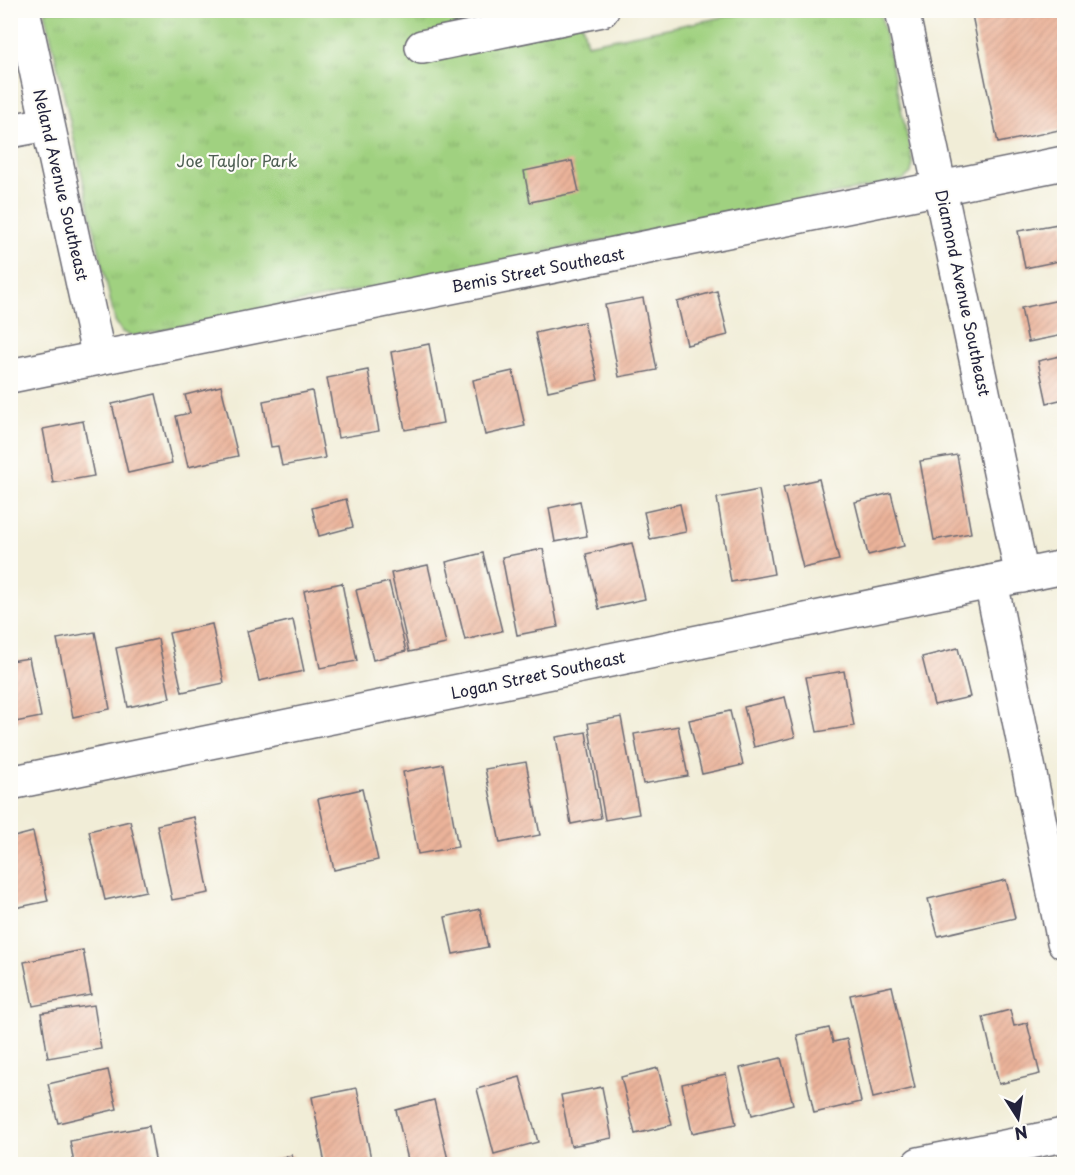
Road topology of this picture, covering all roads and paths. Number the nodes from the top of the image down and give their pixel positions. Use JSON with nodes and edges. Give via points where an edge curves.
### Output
{"nodes":[{"id":1,"x":22,"y":10,"type":"edge"},
{"id":2,"x":602,"y":10,"type":"edge"},
{"id":3,"x":902,"y":10,"type":"edge"},
{"id":4,"x":517,"y":19,"type":"edge"},
{"id":5,"x":422,"y":47,"type":"dead end"},
{"id":6,"x":47,"y":124,"type":"junction"},
{"id":7,"x":10,"y":131,"type":"edge"},
{"id":8,"x":1065,"y":163,"type":"edge"},
{"id":9,"x":941,"y":188,"type":"junction"},
{"id":10,"x":99,"y":358,"type":"junction"},
{"id":11,"x":10,"y":376,"type":"edge"},
{"id":12,"x":1065,"y":567,"type":"edge"},
{"id":13,"x":1006,"y":579,"type":"junction"},
{"id":14,"x":10,"y":783,"type":"edge"},
{"id":15,"x":1065,"y":942,"type":"edge"},
{"id":16,"x":1065,"y":1135,"type":"edge"},
{"id":17,"x":919,"y":1164,"type":"edge"}],
"edges":[{"from":1,"to":6,"type":"street","name":"Neland Avenue Southeast"},
{"from":2,"to":4,"type":"street"},
{"from":3,"to":9,"type":"street","name":"Diamond Avenue Southeast"},
{"from":4,"to":5,"type":"street"},
{"from":6,"to":7,"type":"street"},
{"from":6,"to":10,"type":"street","name":"Neland Avenue Southeast"},
{"from":8,"to":9,"type":"street","name":"Bemis Street Southeast"},
{"from":9,"to":10,"type":"street","name":"Bemis Street Southeast"},
{"from":9,"to":13,"type":"street","name":"Diamond Avenue Southeast"},
{"from":10,"to":11,"type":"street","name":"Bemis Street Southeast"},
{"from":12,"to":13,"type":"street","name":"Logan Street Southeast"},
{"from":13,"to":14,"type":"street","name":"Logan Street Southeast"},
{"from":13,"to":15,"type":"street","name":"Diamond Avenue Southeast"},
{"from":16,"to":17,"type":"street"}]}
